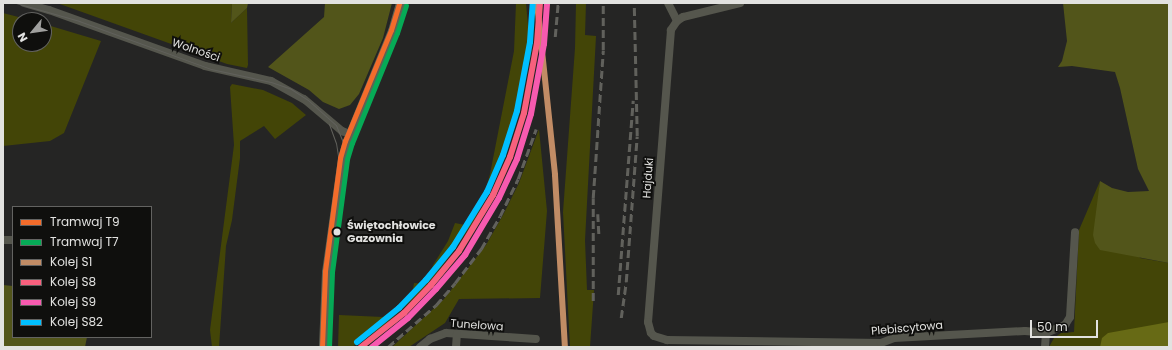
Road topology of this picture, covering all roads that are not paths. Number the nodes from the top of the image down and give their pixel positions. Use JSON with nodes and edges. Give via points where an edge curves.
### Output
{"nodes":[{"id":1,"x":24,"y":3,"type":"edge"},
{"id":2,"x":401,"y":3,"type":"edge"},
{"id":3,"x":668,"y":3,"type":"edge"},
{"id":4,"x":740,"y":3,"type":"edge"},
{"id":5,"x":677,"y":21,"type":"junction"},
{"id":6,"x":350,"y":134,"type":"junction"},
{"id":7,"x":1075,"y":232,"type":"dead end"},
{"id":8,"x":1046,"y":333,"type":"junction"},
{"id":9,"x":457,"y":334,"type":"junction"},
{"id":10,"x":654,"y":336,"type":"joint"},
{"id":11,"x":536,"y":339,"type":"dead end"},
{"id":12,"x":713,"y":344,"type":"edge"},
{"id":13,"x":801,"y":344,"type":"edge"},
{"id":14,"x":881,"y":345,"type":"edge"},
{"id":15,"x":324,"y":347,"type":"edge"},
{"id":16,"x":420,"y":347,"type":"edge"},
{"id":17,"x":456,"y":347,"type":"edge"},
{"id":18,"x":1045,"y":347,"type":"edge"}],
"edges":[{"from":1,"to":6,"type":"street","name":"Wolności","via":[[205,66],[271,81],[304,98],[342,131]]},
{"from":2,"to":6,"type":"street"},
{"from":3,"to":5,"type":"street"},
{"from":4,"to":5,"type":"street","via":[[693,14]]},
{"from":5,"to":10,"type":"street","name":"Hajduki","via":[[669,39],[649,313],[649,328]]},
{"from":6,"to":15,"type":"street","via":[[343,158],[326,272]]},
{"from":7,"to":8,"type":"street","name":"Plebiscytowa","via":[[1070,317],[1065,325]]},
{"from":8,"to":14,"type":"street","name":"Plebiscytowa","via":[[1026,331],[894,338]]},
{"from":8,"to":18,"type":"street"},
{"from":9,"to":11,"type":"street","name":"Tunelowa"},
{"from":9,"to":16,"type":"street","name":"Tunelowa","via":[[446,333],[437,336]]},
{"from":9,"to":17,"type":"street"},
{"from":10,"to":12,"type":"street","name":"Plebiscytowa","via":[[666,340]]},
{"from":12,"to":13,"type":"street","name":"Plebiscytowa"},
{"from":13,"to":14,"type":"street","name":"Plebiscytowa"}]}
